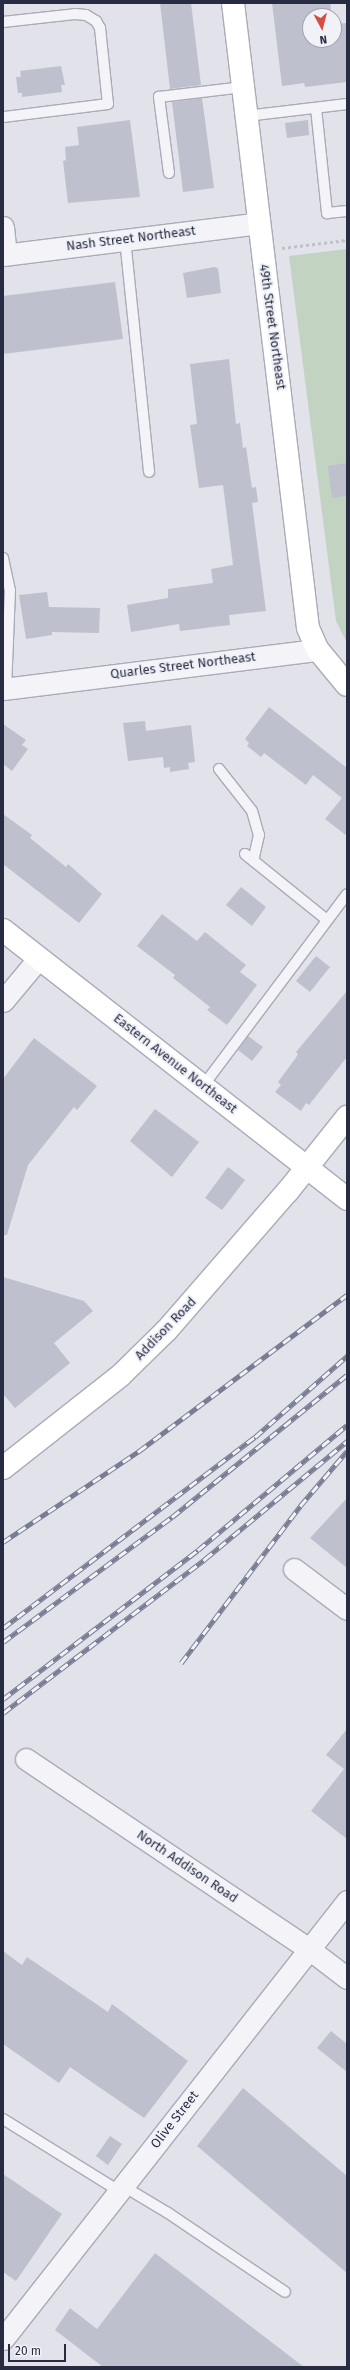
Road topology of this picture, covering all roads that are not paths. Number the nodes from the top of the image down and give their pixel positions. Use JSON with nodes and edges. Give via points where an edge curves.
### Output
{"nodes":[{"id":1,"x":232,"y":3,"type":"edge"},
{"id":2,"x":3,"y":22,"type":"edge"},
{"id":3,"x":243,"y":87,"type":"junction"},
{"id":4,"x":347,"y":104,"type":"edge"},
{"id":5,"x":316,"y":108,"type":"junction"},
{"id":6,"x":246,"y":116,"type":"junction"},
{"id":7,"x":3,"y":117,"type":"edge"},
{"id":8,"x":169,"y":173,"type":"dead end"},
{"id":9,"x":347,"y":211,"type":"edge"},
{"id":10,"x":259,"y":223,"type":"junction"},
{"id":11,"x":3,"y":228,"type":"edge"},
{"id":12,"x":125,"y":239,"type":"junction"},
{"id":13,"x":5,"y":254,"type":"edge"},
{"id":14,"x":149,"y":472,"type":"dead end"},
{"id":15,"x":3,"y":558,"type":"edge"},
{"id":16,"x":318,"y":650,"type":"junction"},
{"id":17,"x":347,"y":685,"type":"edge"},
{"id":18,"x":5,"y":689,"type":"edge"},
{"id":19,"x":219,"y":769,"type":"dead end"},
{"id":20,"x":347,"y":894,"type":"edge"},
{"id":21,"x":328,"y":920,"type":"junction"},
{"id":22,"x":3,"y":930,"type":"edge"},
{"id":23,"x":39,"y":958,"type":"junction"},
{"id":24,"x":3,"y":1001,"type":"edge"},
{"id":25,"x":203,"y":1086,"type":"junction"},
{"id":26,"x":347,"y":1117,"type":"edge"},
{"id":27,"x":308,"y":1168,"type":"junction"},
{"id":28,"x":347,"y":1199,"type":"edge"},
{"id":29,"x":3,"y":1468,"type":"edge"},
{"id":30,"x":294,"y":1569,"type":"dead end"},
{"id":31,"x":347,"y":1610,"type":"edge"},
{"id":32,"x":26,"y":1759,"type":"dead end"},
{"id":33,"x":347,"y":1901,"type":"edge"},
{"id":34,"x":309,"y":1949,"type":"junction"},
{"id":35,"x":347,"y":1978,"type":"edge"},
{"id":36,"x":3,"y":2119,"type":"edge"},
{"id":37,"x":121,"y":2189,"type":"junction"},
{"id":38,"x":285,"y":2292,"type":"dead end"},
{"id":39,"x":3,"y":2339,"type":"edge"}],
"edges":[{"from":1,"to":3,"type":"street","name":"49th Street Northeast"},
{"from":2,"to":7,"type":"lane","via":[[75,14],[86,15],[96,21],[100,28],[108,104]]},
{"from":3,"to":6,"type":"street","name":"49th Street Northeast"},
{"from":3,"to":8,"type":"lane","via":[[159,98]]},
{"from":4,"to":5,"type":"lane"},
{"from":5,"to":6,"type":"lane"},
{"from":5,"to":9,"type":"lane","via":[[328,213]]},
{"from":6,"to":10,"type":"street","name":"49th Street Northeast"},
{"from":10,"to":12,"type":"street","name":"Nash Street Northeast"},
{"from":10,"to":16,"type":"street","name":"49th Street Northeast","via":[[308,628]]},
{"from":11,"to":13,"type":"street"},
{"from":12,"to":13,"type":"street","name":"Nash Street Northeast"},
{"from":12,"to":14,"type":"lane"},
{"from":15,"to":18,"type":"lane","via":[[10,590]]},
{"from":16,"to":17,"type":"street"},
{"from":16,"to":18,"type":"street","name":"Quarles Street Northeast"},
{"from":19,"to":21,"type":"lane","via":[[252,811],[259,835],[249,857]]},
{"from":20,"to":21,"type":"lane"},
{"from":21,"to":25,"type":"lane"},
{"from":22,"to":23,"type":"street","name":"Eastern Avenue Northeast"},
{"from":23,"to":24,"type":"street"},
{"from":23,"to":25,"type":"street","name":"Eastern Avenue Northeast"},
{"from":25,"to":27,"type":"street","name":"Eastern Avenue Northeast"},
{"from":26,"to":27,"type":"street","name":"Addison Road"},
{"from":27,"to":28,"type":"street","name":"Eastern Avenue Northeast"},
{"from":27,"to":29,"type":"street","name":"Addison Road","via":[[168,1330],[121,1375]]},
{"from":30,"to":31,"type":"street"},
{"from":32,"to":34,"type":"street","name":"North Addison Road"},
{"from":33,"to":34,"type":"street","name":"Olive Street"},
{"from":34,"to":35,"type":"street","name":"North Addison Road"},
{"from":34,"to":37,"type":"street","name":"Olive Street"},
{"from":36,"to":37,"type":"lane"},
{"from":37,"to":38,"type":"lane","via":[[168,2213]]},
{"from":37,"to":39,"type":"street","name":"Olive Street"}]}
